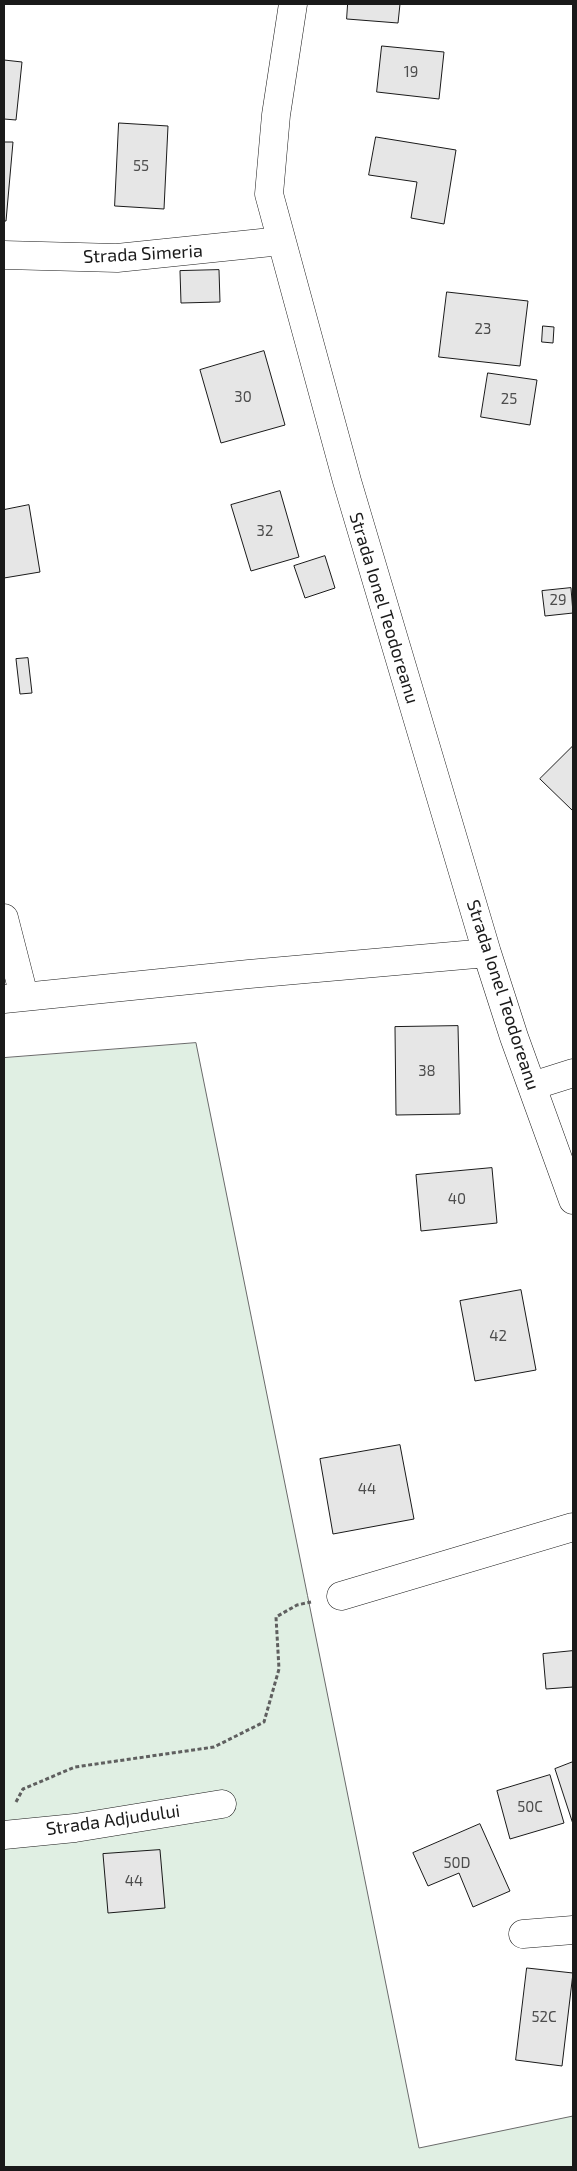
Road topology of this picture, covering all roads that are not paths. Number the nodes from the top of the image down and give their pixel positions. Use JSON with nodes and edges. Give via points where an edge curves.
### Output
{"nodes":[{"id":1,"x":293,"y":4,"type":"edge"},
{"id":2,"x":281,"y":241,"type":"junction"},
{"id":3,"x":4,"y":255,"type":"edge"},
{"id":4,"x":4,"y":918,"type":"edge"},
{"id":5,"x":487,"y":953,"type":"junction"},
{"id":6,"x":14,"y":998,"type":"edge"},
{"id":7,"x":573,"y":1073,"type":"edge"},
{"id":8,"x":532,"y":1086,"type":"junction"},
{"id":9,"x":573,"y":1200,"type":"edge"},
{"id":10,"x":573,"y":1527,"type":"edge"},
{"id":11,"x":341,"y":1596,"type":"road end"},
{"id":12,"x":222,"y":1804,"type":"dead end"},
{"id":13,"x":4,"y":1835,"type":"edge"},
{"id":14,"x":573,"y":1930,"type":"edge"},
{"id":15,"x":523,"y":1934,"type":"dead end"}],
"edges":[{"from":1,"to":2,"type":"street","name":"Strada Ionel Teodoreanu","via":[[276,115],[269,194]]},
{"from":2,"to":3,"type":"street","name":"Strada Simeria","via":[[117,258]]},
{"from":2,"to":5,"type":"street","name":"Strada Ionel Teodoreanu","via":[[347,481]]},
{"from":4,"to":6,"type":"street"},
{"from":5,"to":6,"type":"street"},
{"from":5,"to":8,"type":"street","name":"Strada Ionel Teodoreanu"},
{"from":7,"to":8,"type":"street"},
{"from":8,"to":9,"type":"street","name":"Strada Ionel Teodoreanu"},
{"from":10,"to":11,"type":"street"},
{"from":12,"to":13,"type":"street","name":"Strada Adjudului","via":[[75,1828]]},
{"from":14,"to":15,"type":"street"}]}
